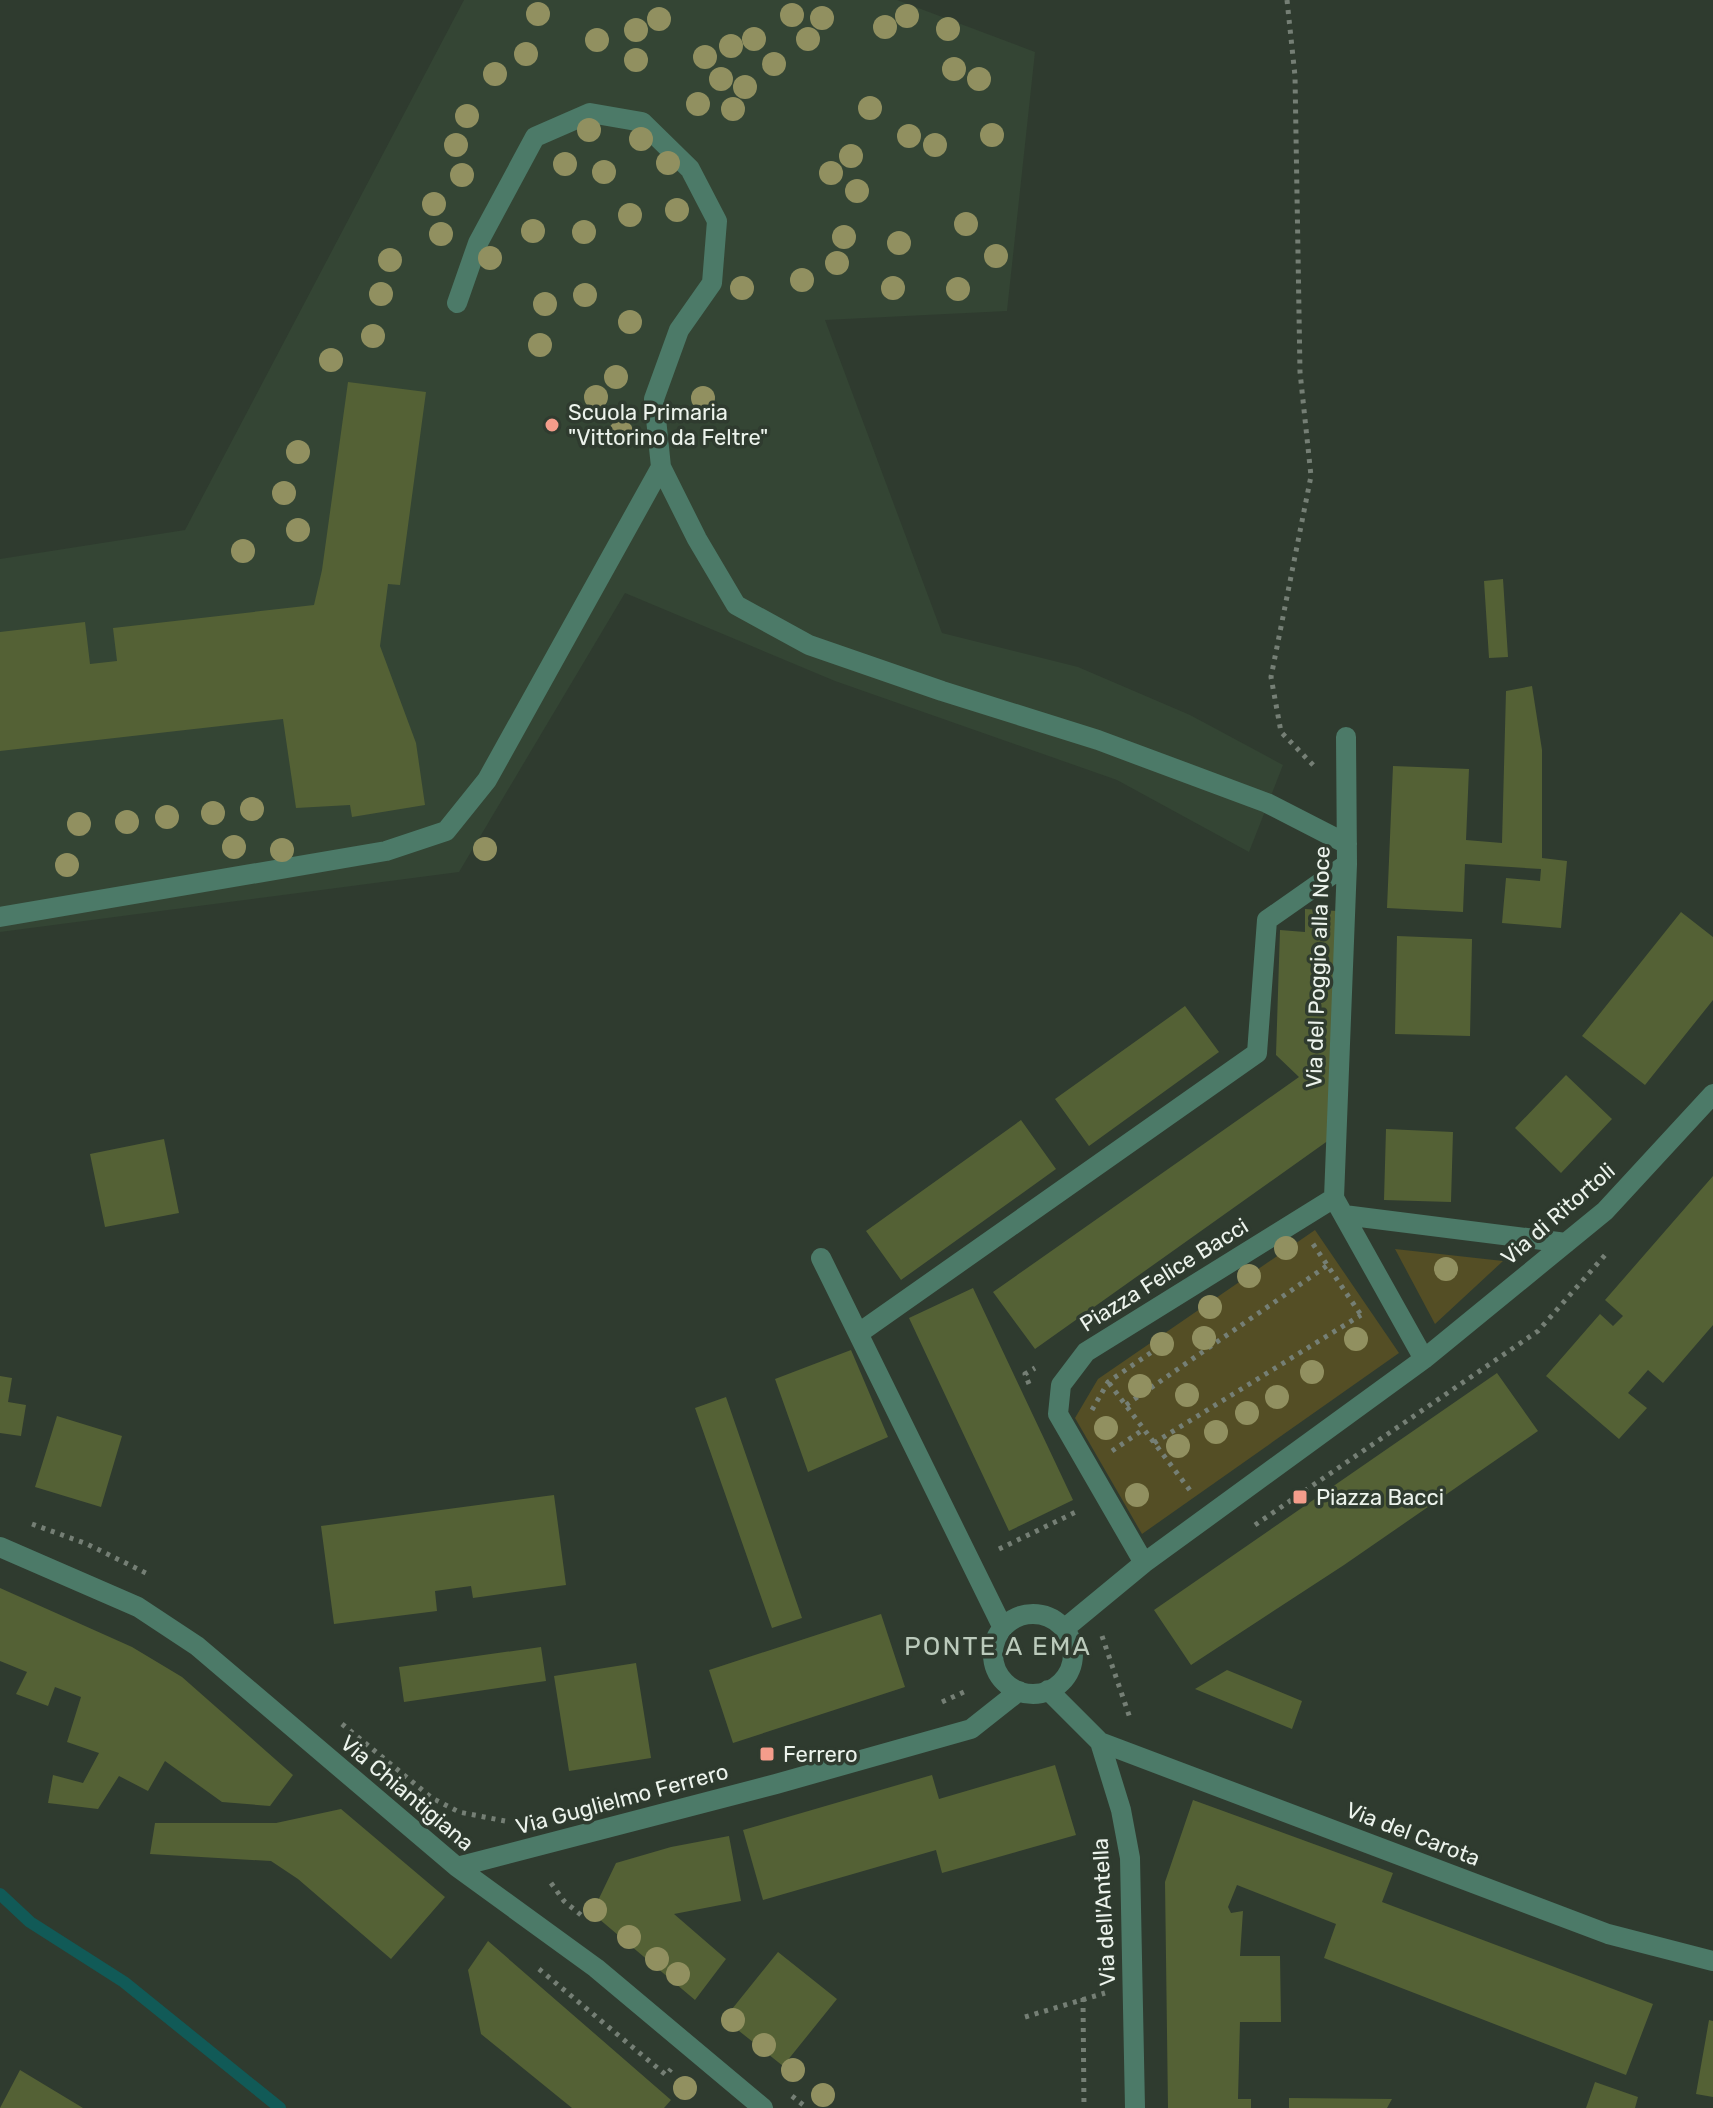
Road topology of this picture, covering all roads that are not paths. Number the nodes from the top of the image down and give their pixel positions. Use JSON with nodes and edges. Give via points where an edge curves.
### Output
{"nodes":[{"id":1,"x":457,"y":303,"type":"dead end"},
{"id":2,"x":661,"y":467,"type":"junction"},
{"id":3,"x":1346,"y":737,"type":"dead end"},
{"id":4,"x":1347,"y":854,"type":"junction"},
{"id":5,"x":0,"y":917,"type":"edge"},
{"id":6,"x":1713,"y":1094,"type":"edge"},
{"id":7,"x":1339,"y":1206,"type":"junction"},
{"id":8,"x":1566,"y":1243,"type":"junction"},
{"id":9,"x":821,"y":1258,"type":"dead end"},
{"id":10,"x":859,"y":1333,"type":"junction"},
{"id":11,"x":1424,"y":1359,"type":"junction"},
{"id":12,"x":0,"y":1547,"type":"edge"},
{"id":13,"x":1144,"y":1563,"type":"junction"},
{"id":14,"x":1003,"y":1628,"type":"junction"},
{"id":15,"x":1064,"y":1629,"type":"junction"},
{"id":16,"x":1048,"y":1690,"type":"junction"},
{"id":17,"x":1019,"y":1691,"type":"junction"},
{"id":18,"x":1100,"y":1742,"type":"junction"},
{"id":19,"x":457,"y":1867,"type":"junction"},
{"id":20,"x":1713,"y":1961,"type":"edge"},
{"id":21,"x":763,"y":2108,"type":"edge"},
{"id":22,"x":1135,"y":2108,"type":"edge"}],
"edges":[{"from":1,"to":2,"type":"street","via":[[478,243],[535,137],[590,113],[642,122],[690,169],[717,221],[712,283],[679,330],[654,399]]},
{"from":2,"to":4,"type":"street","via":[[736,605],[809,645],[1098,740],[1267,803]]},
{"from":2,"to":5,"type":"street","via":[[487,780],[446,831],[386,851]]},
{"from":3,"to":4,"type":"street","name":"Via del Poggio alla Noce"},
{"from":4,"to":7,"type":"street","name":"Via del Poggio alla Noce"},
{"from":4,"to":10,"type":"street","via":[[1267,920],[1257,1053]]},
{"from":6,"to":8,"type":"street","name":"Via di Ritortoli","via":[[1605,1211]]},
{"from":7,"to":8,"type":"street"},
{"from":7,"to":11,"type":"street"},
{"from":7,"to":13,"type":"street","name":"Piazza Felice Bacci","via":[[1297,1220],[1086,1352],[1061,1385],[1058,1414]]},
{"from":8,"to":11,"type":"street","name":"Via di Ritortoli"},
{"from":9,"to":10,"type":"street"},
{"from":10,"to":14,"type":"street"},
{"from":11,"to":13,"type":"street"},
{"from":12,"to":19,"type":"street","name":"Via Chiantigiana","via":[[138,1607],[197,1646]]},
{"from":13,"to":15,"type":"street"},
{"from":14,"to":15,"type":"street","via":[[1015,1618],[1034,1614]]},
{"from":14,"to":17,"type":"street","via":[[994,1644],[994,1663],[1006,1683]]},
{"from":15,"to":16,"type":"street","via":[[1071,1642],[1071,1666]]},
{"from":16,"to":17,"type":"street"},
{"from":16,"to":18,"type":"street","name":"Via dell'Antella"},
{"from":17,"to":19,"type":"street","name":"Via Guglielmo Ferrero","via":[[971,1729]]},
{"from":18,"to":20,"type":"street","name":"Via del Carota","via":[[1608,1934]]},
{"from":18,"to":22,"type":"street","name":"Via dell'Antella","via":[[1130,1858]]},
{"from":19,"to":21,"type":"street","name":"Via Chiantigiana","via":[[596,1968]]}]}
